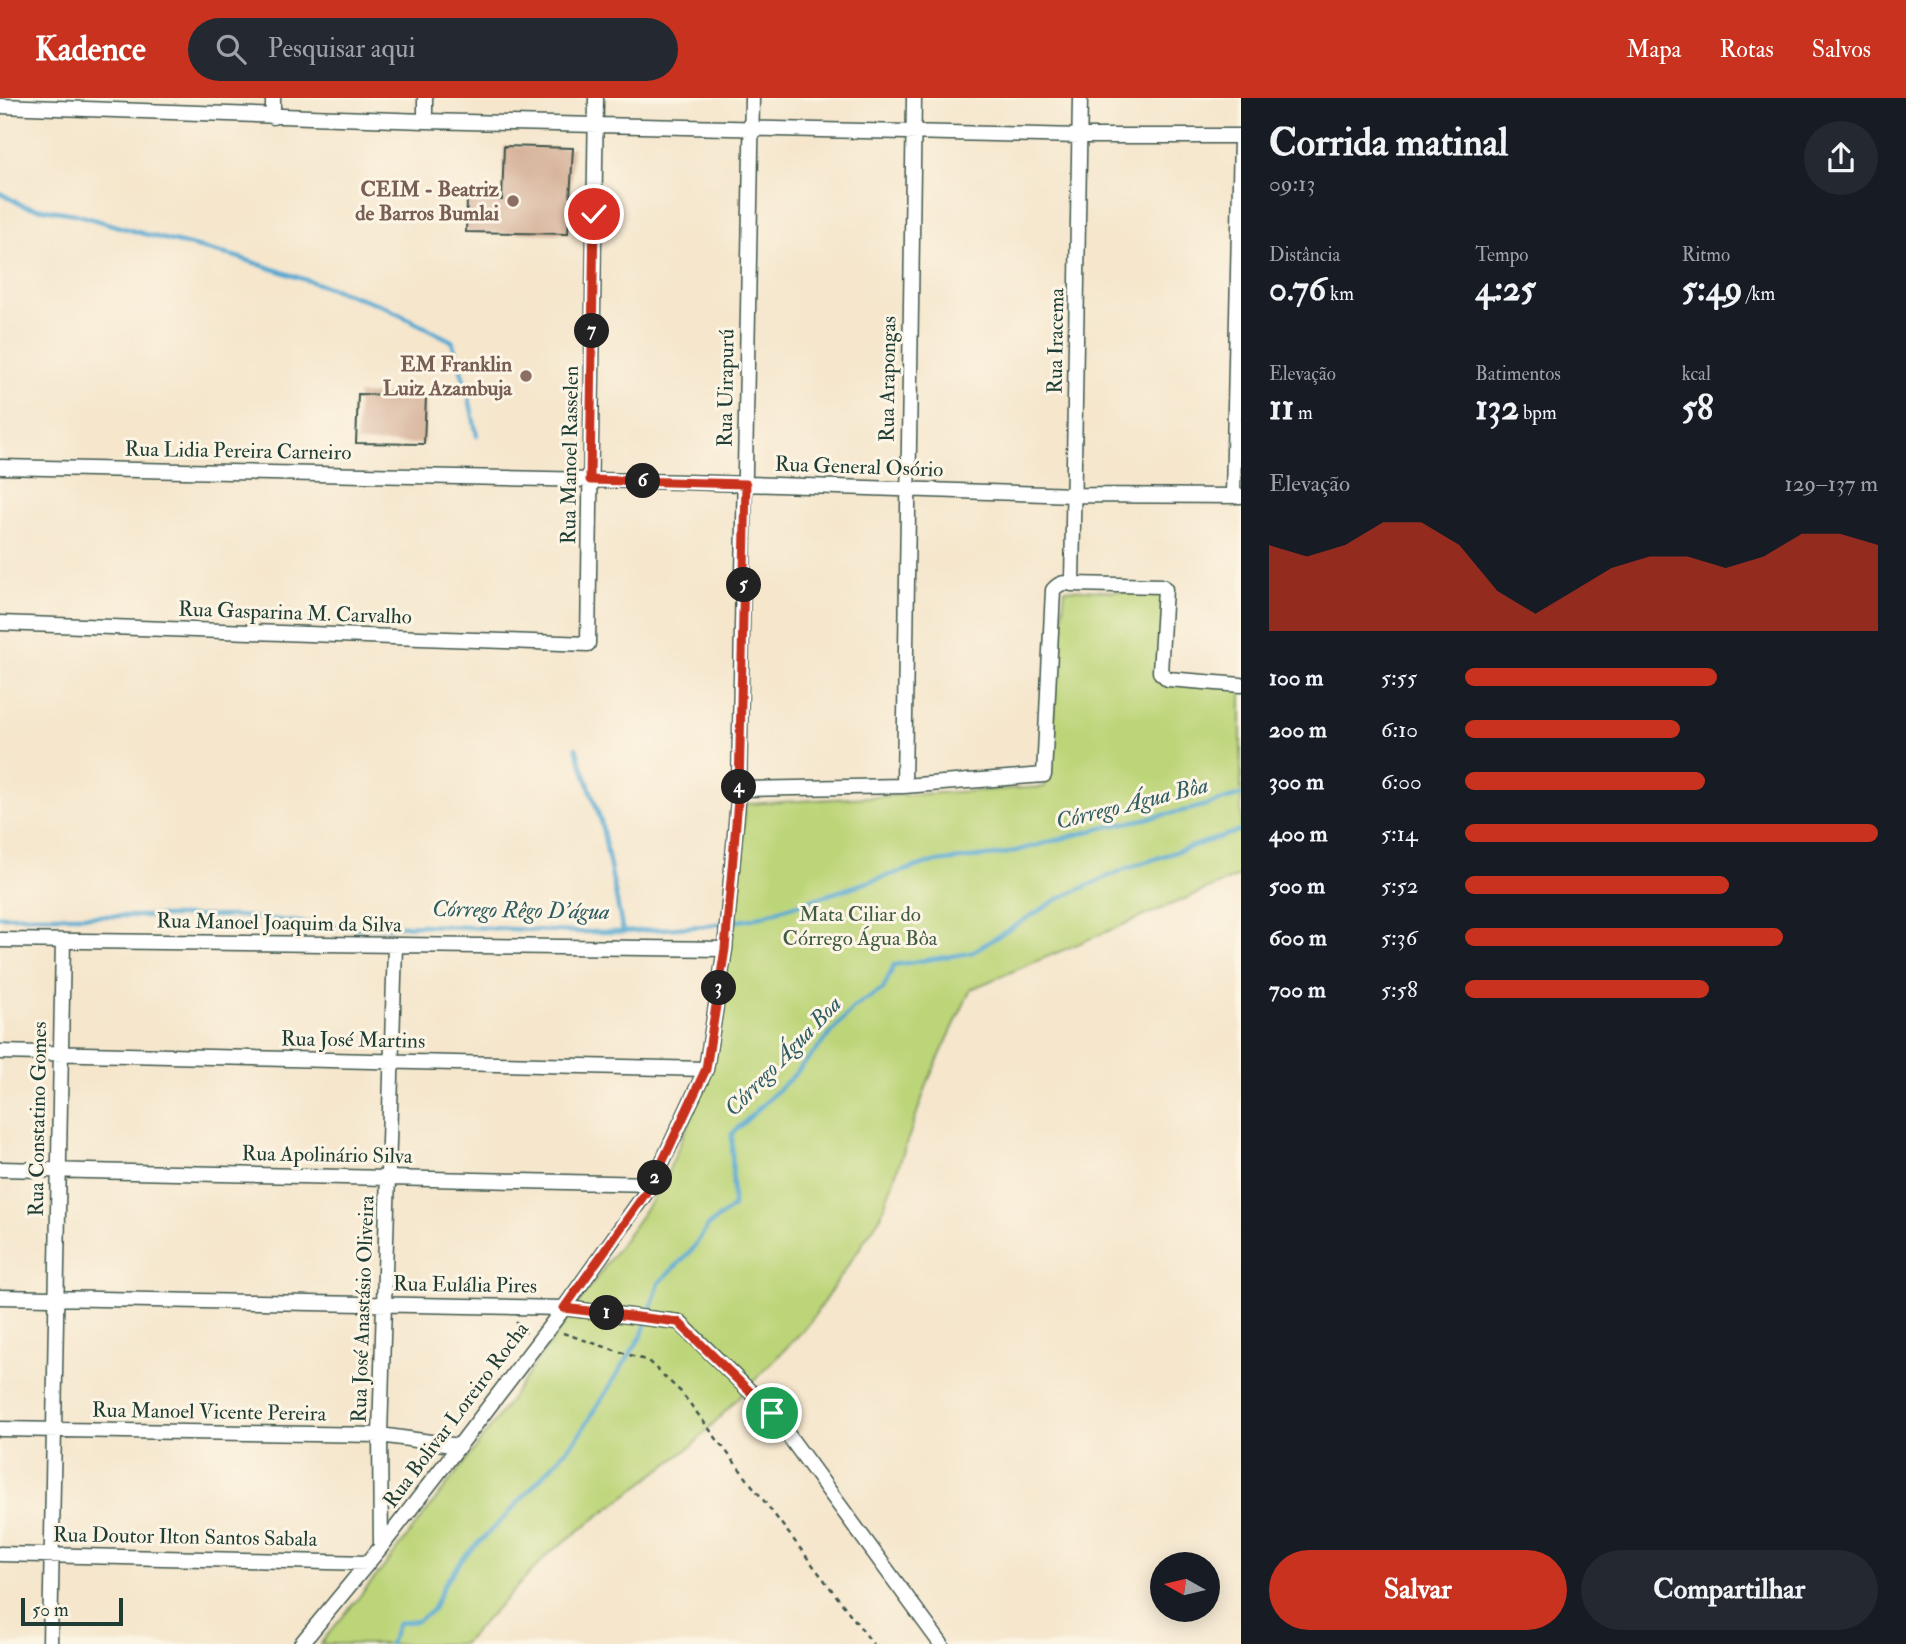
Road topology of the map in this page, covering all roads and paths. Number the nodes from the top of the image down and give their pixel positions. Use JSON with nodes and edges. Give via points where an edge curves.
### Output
{"nodes":[{"id":1,"x":273,"y":98,"type":"edge"},
{"id":2,"x":425,"y":98,"type":"edge"},
{"id":3,"x":596,"y":98,"type":"edge"},
{"id":4,"x":752,"y":98,"type":"edge"},
{"id":5,"x":914,"y":98,"type":"edge"},
{"id":6,"x":1080,"y":98,"type":"edge"},
{"id":7,"x":112,"y":105,"type":"edge"},
{"id":8,"x":0,"y":106,"type":"edge"},
{"id":9,"x":273,"y":117,"type":"junction"},
{"id":10,"x":425,"y":121,"type":"junction"},
{"id":11,"x":596,"y":125,"type":"junction"},
{"id":12,"x":751,"y":128,"type":"junction"},
{"id":13,"x":913,"y":132,"type":"junction"},
{"id":14,"x":1080,"y":136,"type":"junction"},
{"id":15,"x":1241,"y":137,"type":"edge"},
{"id":16,"x":1239,"y":316,"type":"edge"},
{"id":17,"x":0,"y":467,"type":"edge"},
{"id":18,"x":475,"y":477,"type":"joint"},
{"id":19,"x":590,"y":480,"type":"junction"},
{"id":20,"x":746,"y":484,"type":"junction"},
{"id":21,"x":908,"y":490,"type":"junction"},
{"id":22,"x":1075,"y":495,"type":"junction"},
{"id":23,"x":1237,"y":496,"type":"edge"},
{"id":24,"x":1072,"y":584,"type":"junction"},
{"id":25,"x":0,"y":623,"type":"edge"},
{"id":26,"x":588,"y":644,"type":"joint"},
{"id":27,"x":1241,"y":685,"type":"edge"},
{"id":28,"x":902,"y":786,"type":"junction"},
{"id":29,"x":739,"y":789,"type":"junction"},
{"id":30,"x":727,"y":931,"type":"joint"},
{"id":31,"x":0,"y":940,"type":"edge"},
{"id":32,"x":63,"y":941,"type":"junction"},
{"id":33,"x":395,"y":946,"type":"junction"},
{"id":34,"x":725,"y":949,"type":"junction"},
{"id":35,"x":0,"y":1052,"type":"edge"},
{"id":36,"x":61,"y":1054,"type":"junction"},
{"id":37,"x":391,"y":1062,"type":"junction"},
{"id":38,"x":706,"y":1069,"type":"junction"},
{"id":39,"x":0,"y":1169,"type":"edge"},
{"id":40,"x":58,"y":1170,"type":"junction"},
{"id":41,"x":388,"y":1178,"type":"junction"},
{"id":42,"x":652,"y":1184,"type":"junction"},
{"id":43,"x":0,"y":1297,"type":"edge"},
{"id":44,"x":55,"y":1298,"type":"junction"},
{"id":45,"x":384,"y":1304,"type":"junction"},
{"id":46,"x":505,"y":1308,"type":"junction"},
{"id":47,"x":564,"y":1308,"type":"junction"},
{"id":48,"x":556,"y":1331,"type":"dead end"},
{"id":49,"x":536,"y":1345,"type":"junction"},
{"id":50,"x":0,"y":1429,"type":"edge"},
{"id":51,"x":53,"y":1430,"type":"junction"},
{"id":52,"x":380,"y":1435,"type":"junction"},
{"id":53,"x":459,"y":1446,"type":"junction"},
{"id":54,"x":381,"y":1547,"type":"junction"},
{"id":55,"x":0,"y":1554,"type":"edge"},
{"id":56,"x":50,"y":1555,"type":"junction"},
{"id":57,"x":368,"y":1563,"type":"junction"},
{"id":58,"x":50,"y":1644,"type":"edge"},
{"id":59,"x":300,"y":1644,"type":"edge"},
{"id":60,"x":873,"y":1644,"type":"edge"},
{"id":61,"x":941,"y":1644,"type":"edge"}],
"edges":[{"from":1,"to":9,"type":"street"},
{"from":2,"to":10,"type":"street"},
{"from":3,"to":11,"type":"street","name":"Rua Manoel Rasselen"},
{"from":4,"to":12,"type":"street","name":"Rua Uirapurú"},
{"from":5,"to":13,"type":"street","name":"Rua Arapongas"},
{"from":6,"to":14,"type":"street","name":"Rua Iracema"},
{"from":7,"to":8,"type":"street"},
{"from":7,"to":9,"type":"street"},
{"from":9,"to":10,"type":"street"},
{"from":10,"to":11,"type":"street"},
{"from":11,"to":12,"type":"street"},
{"from":11,"to":19,"type":"street","name":"Rua Manoel Rasselen"},
{"from":12,"to":13,"type":"street"},
{"from":12,"to":20,"type":"street","name":"Rua Uirapurú"},
{"from":13,"to":14,"type":"street"},
{"from":13,"to":21,"type":"street","name":"Rua Arapongas"},
{"from":14,"to":15,"type":"street"},
{"from":14,"to":22,"type":"street","name":"Rua Iracema"},
{"from":15,"to":16,"type":"street"},
{"from":16,"to":23,"type":"street"},
{"from":17,"to":18,"type":"street","name":"Rua Lidia Pereira Carneiro"},
{"from":18,"to":19,"type":"street","name":"Rua General Osório"},
{"from":19,"to":20,"type":"street","name":"Rua General Osório"},
{"from":19,"to":26,"type":"street","name":"Rua Manoel Rasselen"},
{"from":20,"to":21,"type":"street","name":"Rua General Osório"},
{"from":20,"to":29,"type":"street","name":"Rua Uirapurú"},
{"from":21,"to":22,"type":"street","name":"Rua General Osório"},
{"from":21,"to":28,"type":"street","name":"Rua Arapongas"},
{"from":22,"to":23,"type":"street","name":"Rua General Osório"},
{"from":22,"to":24,"type":"street","name":"Rua Iracema"},
{"from":24,"to":27,"type":"street","via":[[1162,586],[1162,676]]},
{"from":24,"to":28,"type":"street","via":[[1065,582],[1053,590],[1044,775]]},
{"from":25,"to":26,"type":"street","name":"Rua Gasparina M. Carvalho"},
{"from":28,"to":29,"type":"street"},
{"from":29,"to":30,"type":"street","name":"Rua Uirapurú"},
{"from":30,"to":34,"type":"street","name":"Rua Bolivar Loreiro Rocha"},
{"from":31,"to":32,"type":"street","name":"Rua Manoel Joaquim da Silva"},
{"from":32,"to":33,"type":"street","name":"Rua Manoel Joaquim da Silva"},
{"from":32,"to":36,"type":"street","name":"Rua Constatino Gomes"},
{"from":33,"to":34,"type":"street","name":"Rua Manoel Joaquim da Silva"},
{"from":33,"to":37,"type":"street","name":"Rua José Anastásio Oliveira"},
{"from":34,"to":38,"type":"street","name":"Rua Bolivar Loreiro Rocha"},
{"from":35,"to":36,"type":"street","name":"Rua José Martins"},
{"from":36,"to":37,"type":"street","name":"Rua José Martins"},
{"from":36,"to":40,"type":"street","name":"Rua Constatino Gomes"},
{"from":37,"to":38,"type":"street","name":"Rua José Martins"},
{"from":37,"to":41,"type":"street","name":"Rua José Anastásio Oliveira"},
{"from":38,"to":42,"type":"street","name":"Rua Bolivar Loreiro Rocha"},
{"from":39,"to":40,"type":"street","name":"Rua Apolinário Silva"},
{"from":40,"to":41,"type":"street","name":"Rua Apolinário Silva"},
{"from":40,"to":44,"type":"street","name":"Rua Constatino Gomes"},
{"from":41,"to":42,"type":"street","name":"Rua Apolinário Silva"},
{"from":41,"to":45,"type":"street","name":"Rua José Anastásio Oliveira"},
{"from":42,"to":47,"type":"street","name":"Rua Bolivar Loreiro Rocha"},
{"from":43,"to":44,"type":"street","name":"Rua Eulália Pires"},
{"from":44,"to":45,"type":"street","name":"Rua Eulália Pires"},
{"from":44,"to":51,"type":"street","name":"Rua Constatino Gomes"},
{"from":45,"to":46,"type":"street","name":"Rua Eulália Pires"},
{"from":45,"to":52,"type":"street","name":"Rua José Anastásio Oliveira"},
{"from":46,"to":47,"type":"street","name":"Rua Eulália Pires"},
{"from":46,"to":49,"type":"path"},
{"from":47,"to":49,"type":"street","name":"Rua Bolivar Loreiro Rocha"},
{"from":47,"to":61,"type":"street","name":"Rua Eulália Pires","via":[[678,1322],[772,1413]]},
{"from":48,"to":60,"type":"path","via":[[648,1361],[681,1392]]},
{"from":49,"to":53,"type":"street","name":"Rua Bolivar Loreiro Rocha"},
{"from":50,"to":51,"type":"street","name":"Rua Manoel Vicente Pereira"},
{"from":51,"to":52,"type":"street","name":"Rua Manoel Vicente Pereira"},
{"from":51,"to":56,"type":"street"},
{"from":52,"to":53,"type":"street","name":"Rua Manoel Vicente Pereira"},
{"from":52,"to":54,"type":"street","name":"Rua José Anastásio Oliveira"},
{"from":53,"to":54,"type":"street","name":"Rua Bolivar Loreiro Rocha"},
{"from":54,"to":57,"type":"street","name":"Rua Bolivar Loreiro Rocha"},
{"from":55,"to":56,"type":"street","name":"Rua Doutor Ilton Santos Sabala"},
{"from":56,"to":57,"type":"street","name":"Rua Doutor Ilton Santos Sabala"},
{"from":56,"to":58,"type":"street"},
{"from":57,"to":59,"type":"street","name":"Rua Bolivar Loreiro Rocha"}]}
